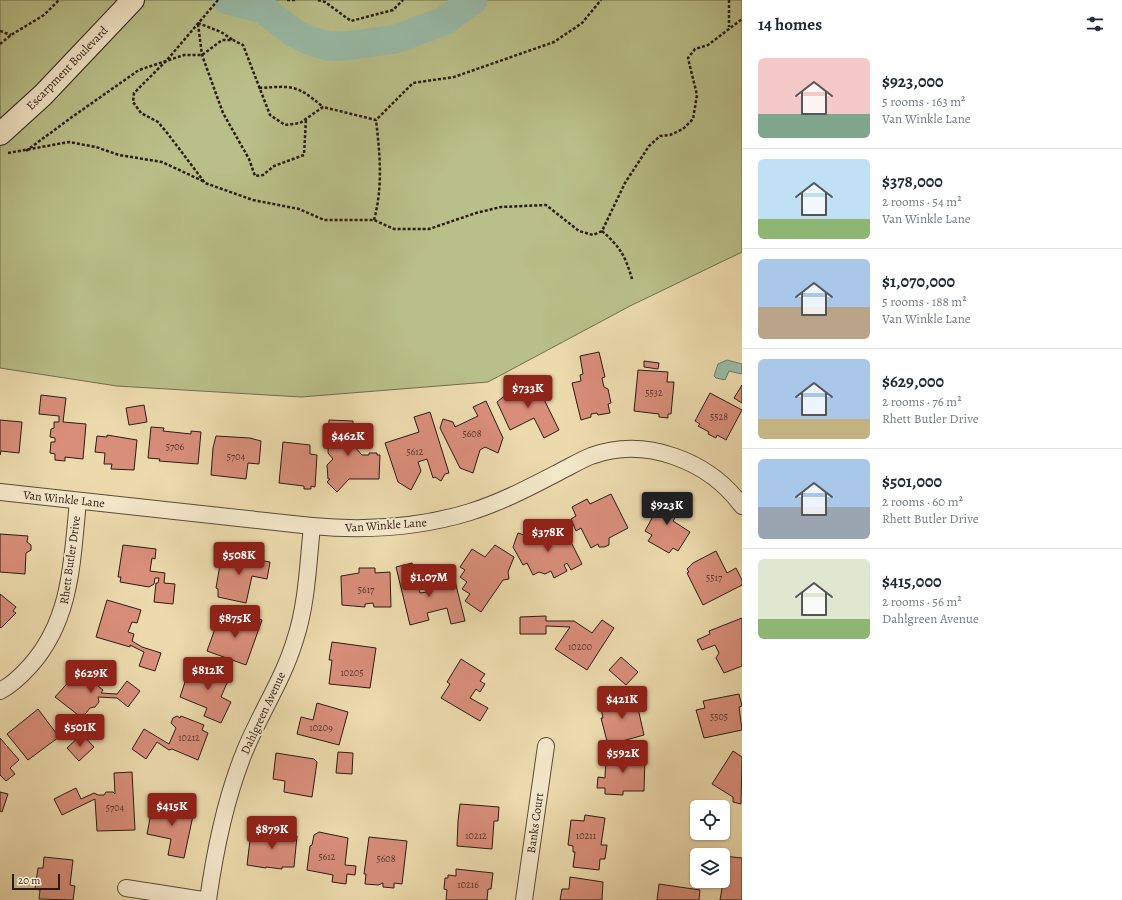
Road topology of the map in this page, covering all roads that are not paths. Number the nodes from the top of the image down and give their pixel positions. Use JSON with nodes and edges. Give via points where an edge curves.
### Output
{"nodes":[{"id":1,"x":131,"y":1,"type":"edge"},
{"id":2,"x":0,"y":134,"type":"edge"},
{"id":3,"x":0,"y":492,"type":"edge"},
{"id":4,"x":78,"y":500,"type":"junction"},
{"id":5,"x":742,"y":506,"type":"edge"},
{"id":6,"x":312,"y":526,"type":"junction"},
{"id":7,"x":0,"y":691,"type":"edge"},
{"id":8,"x":546,"y":746,"type":"dead end"},
{"id":9,"x":126,"y":888,"type":"dead end"},
{"id":10,"x":203,"y":900,"type":"edge"},
{"id":11,"x":208,"y":900,"type":"edge"},
{"id":12,"x":524,"y":900,"type":"edge"}],
"edges":[{"from":1,"to":2,"type":"main road","name":"Escarpment Boulevard","via":[[43,95]]},
{"from":3,"to":4,"type":"street","name":"Van Winkle Lane"},
{"from":4,"to":6,"type":"street","name":"Van Winkle Lane"},
{"from":4,"to":7,"type":"street","name":"Rhett Butler Drive","via":[[69,582],[60,618],[42,652],[20,678]]},
{"from":5,"to":6,"type":"street","name":"Van Winkle Lane","via":[[714,476],[684,460],[653,451],[621,450],[592,456],[508,497],[471,512],[447,518],[420,524],[378,528]]},
{"from":6,"to":11,"type":"street","name":"Dahlgreen Avenue","via":[[304,606],[297,635],[244,752],[220,834]]},
{"from":8,"to":12,"type":"street","name":"Banks Court"},
{"from":9,"to":10,"type":"street"}]}
